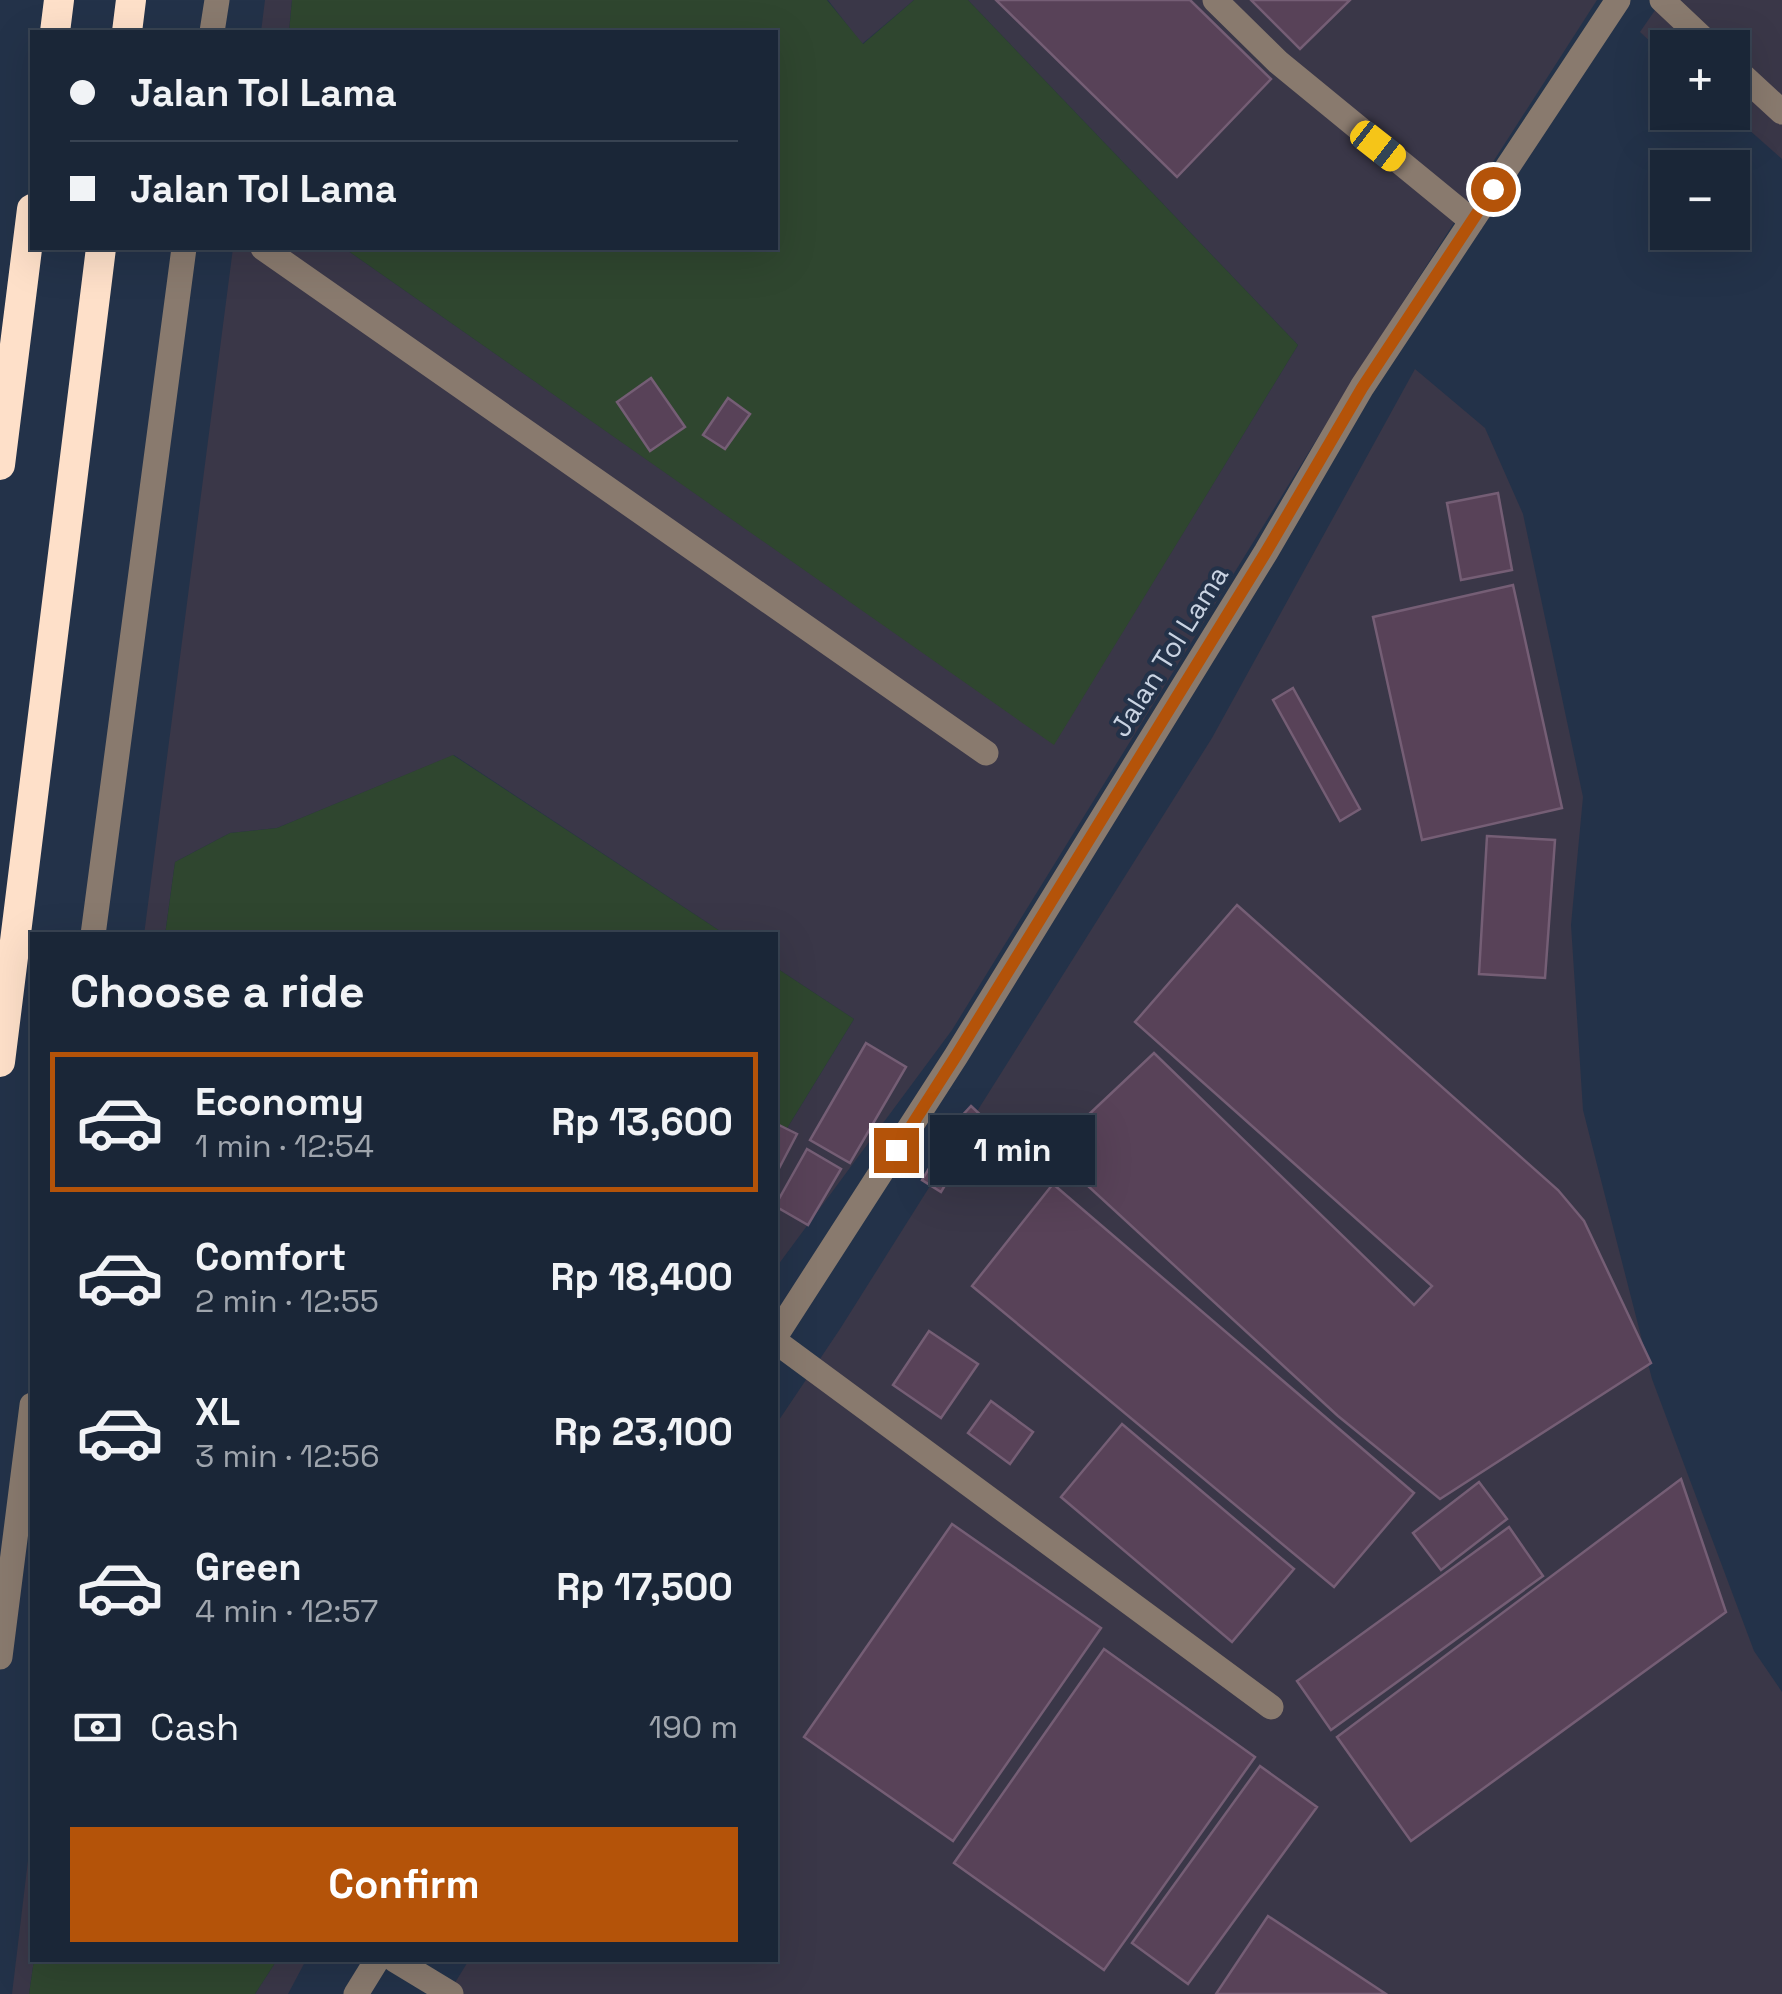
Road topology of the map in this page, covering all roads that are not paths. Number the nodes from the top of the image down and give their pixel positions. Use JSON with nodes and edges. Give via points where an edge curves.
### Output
{"nodes":[{"id":1,"x":59,"y":0,"type":"edge"},
{"id":2,"x":131,"y":0,"type":"edge"},
{"id":3,"x":216,"y":0,"type":"edge"},
{"id":4,"x":1215,"y":0,"type":"edge"},
{"id":5,"x":1618,"y":0,"type":"edge"},
{"id":6,"x":1662,"y":0,"type":"edge"},
{"id":7,"x":55,"y":30,"type":"edge"},
{"id":8,"x":127,"y":30,"type":"edge"},
{"id":9,"x":212,"y":30,"type":"edge"},
{"id":10,"x":1694,"y":30,"type":"edge"},
{"id":11,"x":1750,"y":83,"type":"edge"},
{"id":12,"x":1782,"y":112,"type":"edge"},
{"id":13,"x":1472,"y":221,"type":"junction"},
{"id":14,"x":30,"y":225,"type":"edge"},
{"id":15,"x":100,"y":250,"type":"edge"},
{"id":16,"x":184,"y":250,"type":"edge"},
{"id":17,"x":265,"y":250,"type":"edge"},
{"id":18,"x":0,"y":465,"type":"edge"},
{"id":19,"x":986,"y":753,"type":"dead end"},
{"id":20,"x":93,"y":932,"type":"edge"},
{"id":21,"x":0,"y":1062,"type":"edge"},
{"id":22,"x":778,"y":1334,"type":"edge"},
{"id":23,"x":778,"y":1341,"type":"edge"},
{"id":24,"x":30,"y":1421,"type":"edge"},
{"id":25,"x":0,"y":1656,"type":"edge"},
{"id":26,"x":1271,"y":1707,"type":"dead end"},
{"id":27,"x":376,"y":1962,"type":"edge"},
{"id":28,"x":398,"y":1962,"type":"edge"},
{"id":29,"x":356,"y":1994,"type":"edge"},
{"id":30,"x":450,"y":1994,"type":"edge"}],
"edges":[{"from":1,"to":7,"type":"highway"},
{"from":2,"to":8,"type":"highway"},
{"from":3,"to":9,"type":"street"},
{"from":4,"to":13,"type":"street","via":[[1278,62]]},
{"from":5,"to":13,"type":"street","name":"Jalan Tol Lama"},
{"from":6,"to":10,"type":"street"},
{"from":11,"to":12,"type":"street"},
{"from":13,"to":22,"type":"street","name":"Jalan Tol Lama","via":[[1362,388],[956,1056]]},
{"from":14,"to":18,"type":"highway"},
{"from":15,"to":21,"type":"highway"},
{"from":16,"to":20,"type":"street"},
{"from":17,"to":19,"type":"street"},
{"from":23,"to":26,"type":"street"},
{"from":24,"to":25,"type":"street"},
{"from":27,"to":29,"type":"street"},
{"from":28,"to":30,"type":"street"}]}
